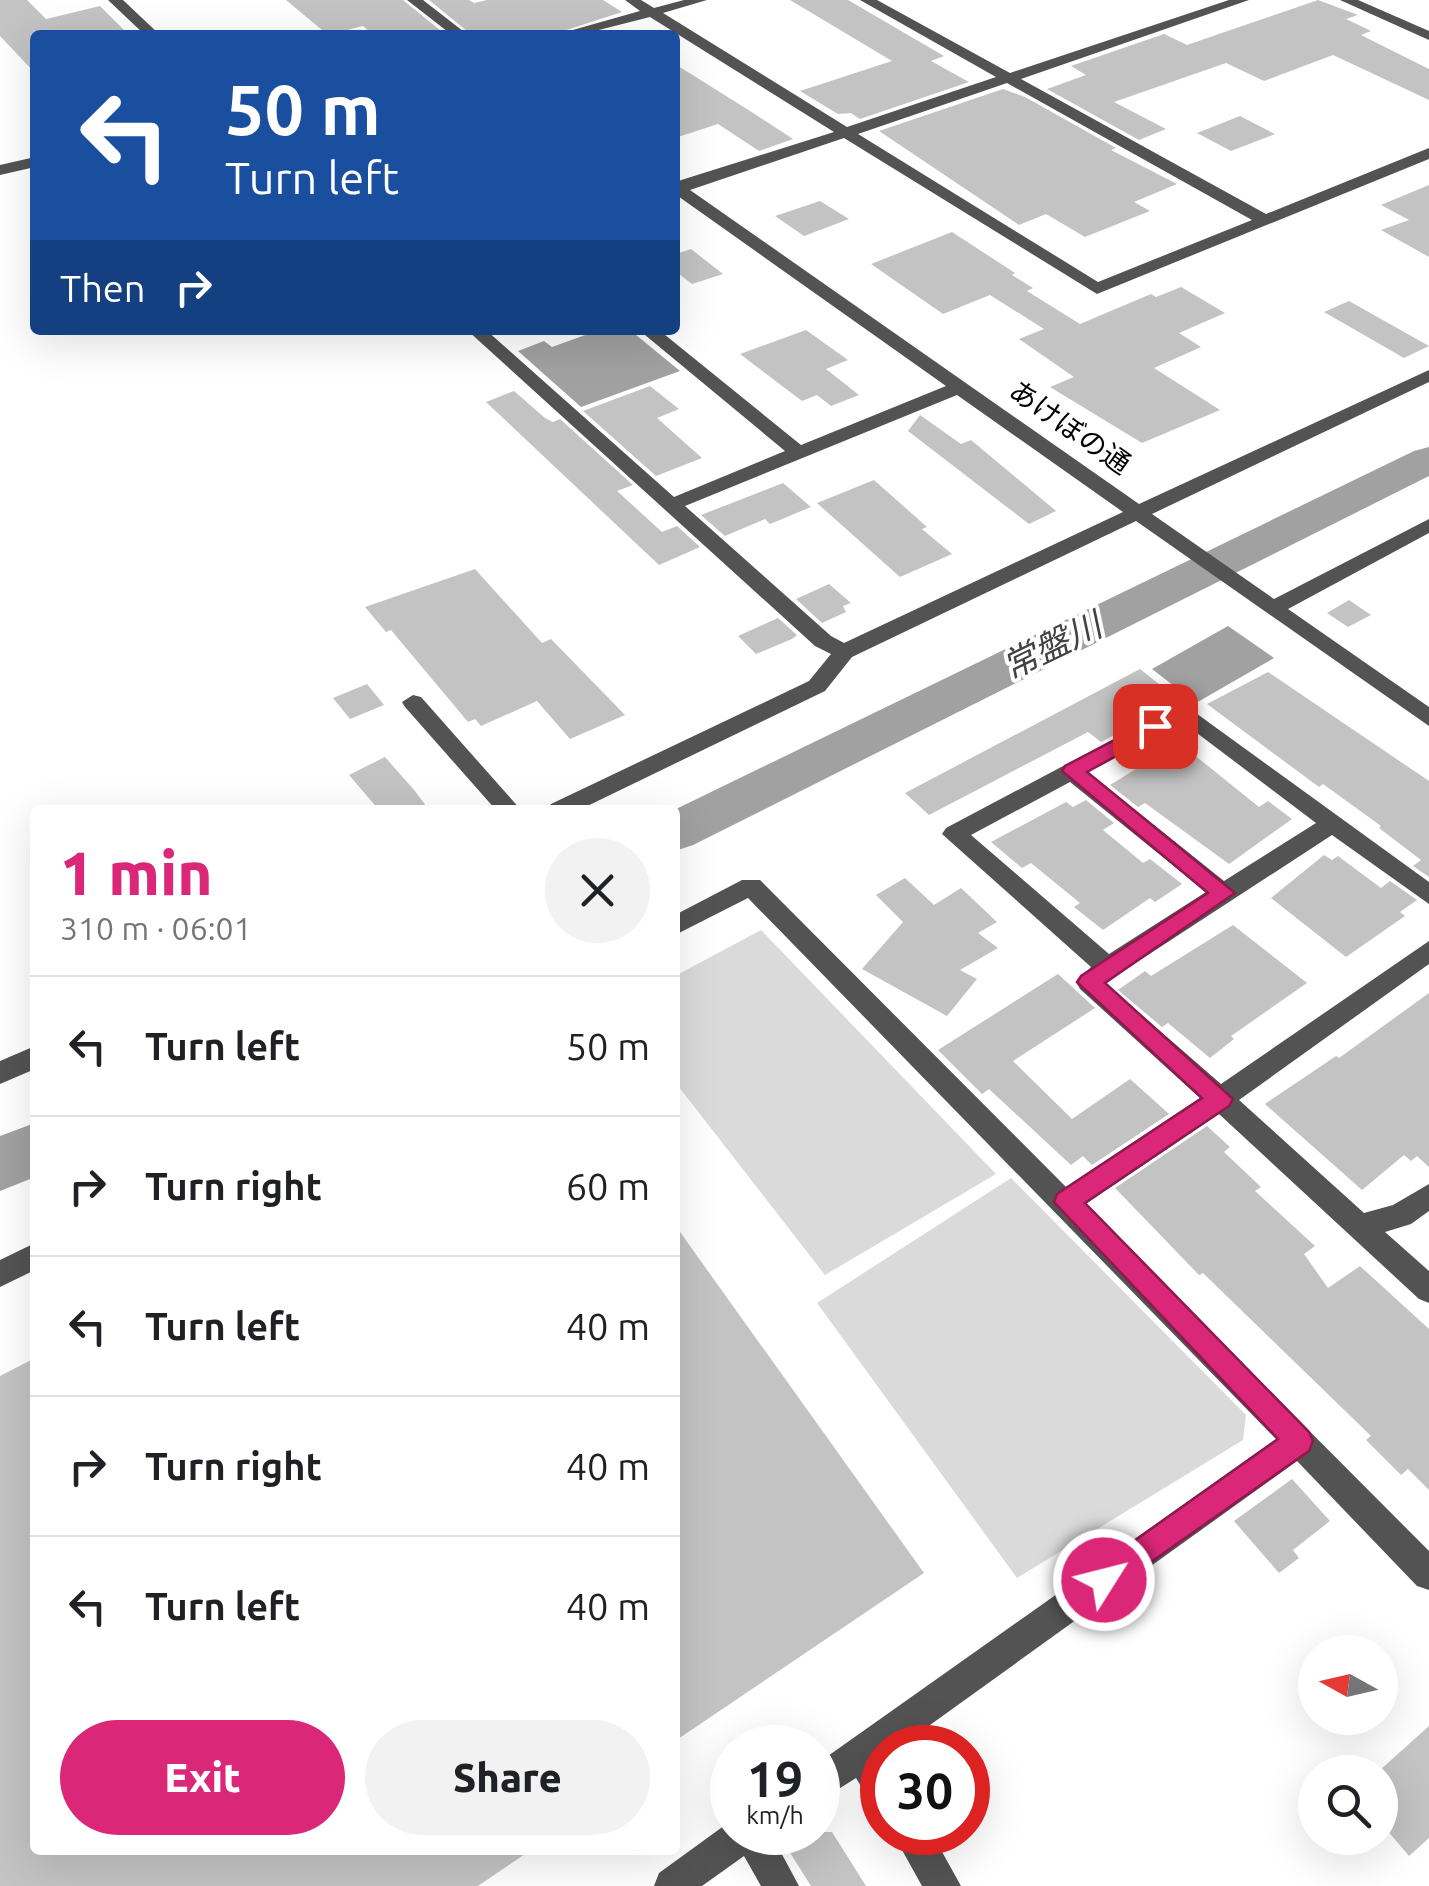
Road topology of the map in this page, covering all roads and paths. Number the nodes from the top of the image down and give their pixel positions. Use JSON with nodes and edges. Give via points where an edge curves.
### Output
{"nodes":[{"id":1,"x":115,"y":0,"type":"edge"},
{"id":2,"x":414,"y":0,"type":"edge"},
{"id":3,"x":632,"y":0,"type":"edge"},
{"id":4,"x":700,"y":0,"type":"edge"},
{"id":5,"x":867,"y":0,"type":"edge"},
{"id":6,"x":1242,"y":0,"type":"edge"},
{"id":7,"x":1347,"y":0,"type":"edge"},
{"id":8,"x":651,"y":12,"type":"junction"},
{"id":9,"x":148,"y":30,"type":"edge"},
{"id":10,"x":454,"y":30,"type":"edge"},
{"id":11,"x":581,"y":30,"type":"edge"},
{"id":12,"x":1429,"y":36,"type":"edge"},
{"id":13,"x":1006,"y":78,"type":"junction"},
{"id":14,"x":845,"y":132,"type":"junction"},
{"id":15,"x":1429,"y":152,"type":"edge"},
{"id":16,"x":30,"y":163,"type":"edge"},
{"id":17,"x":0,"y":170,"type":"edge"},
{"id":18,"x":680,"y":187,"type":"edge"},
{"id":19,"x":680,"y":191,"type":"edge"},
{"id":20,"x":1266,"y":220,"type":"junction"},
{"id":21,"x":482,"y":335,"type":"edge"},
{"id":22,"x":654,"y":335,"type":"edge"},
{"id":23,"x":1429,"y":375,"type":"edge"},
{"id":24,"x":960,"y":387,"type":"junction"},
{"id":25,"x":799,"y":453,"type":"junction"},
{"id":26,"x":670,"y":505,"type":"junction"},
{"id":27,"x":1141,"y":514,"type":"junction"},
{"id":28,"x":1429,"y":525,"type":"edge"},
{"id":29,"x":1265,"y":601,"type":"junction"},
{"id":30,"x":844,"y":652,"type":"junction"},
{"id":31,"x":413,"y":702,"type":"dead end"},
{"id":32,"x":1423,"y":705,"type":"edge"},
{"id":33,"x":1072,"y":771,"type":"junction"},
{"id":34,"x":505,"y":805,"type":"edge"},
{"id":35,"x":569,"y":805,"type":"edge"},
{"id":36,"x":1333,"y":823,"type":"junction"},
{"id":37,"x":1224,"y":893,"type":"junction"},
{"id":38,"x":1429,"y":895,"type":"edge"},
{"id":39,"x":680,"y":923,"type":"edge"},
{"id":40,"x":1429,"y":951,"type":"edge"},
{"id":41,"x":1108,"y":967,"type":"junction"},
{"id":42,"x":30,"y":1058,"type":"edge"},
{"id":43,"x":0,"y":1073,"type":"edge"},
{"id":44,"x":1220,"y":1099,"type":"junction"},
{"id":45,"x":1429,"y":1196,"type":"edge"},
{"id":46,"x":1066,"y":1202,"type":"junction"},
{"id":47,"x":1359,"y":1227,"type":"junction"},
{"id":48,"x":30,"y":1259,"type":"edge"},
{"id":49,"x":0,"y":1274,"type":"edge"},
{"id":50,"x":1429,"y":1290,"type":"edge"},
{"id":51,"x":1299,"y":1441,"type":"junction"},
{"id":52,"x":1429,"y":1574,"type":"edge"},
{"id":53,"x":902,"y":1725,"type":"edge"},
{"id":54,"x":716,"y":1855,"type":"edge"},
{"id":55,"x":762,"y":1855,"type":"edge"},
{"id":56,"x":924,"y":1855,"type":"edge"},
{"id":57,"x":672,"y":1886,"type":"edge"},
{"id":58,"x":781,"y":1886,"type":"edge"},
{"id":59,"x":944,"y":1886,"type":"edge"}],
"edges":[{"from":1,"to":9,"type":"street"},
{"from":2,"to":10,"type":"street"},
{"from":3,"to":8,"type":"street"},
{"from":4,"to":8,"type":"street"},
{"from":5,"to":13,"type":"street"},
{"from":6,"to":13,"type":"street"},
{"from":7,"to":12,"type":"street"},
{"from":8,"to":11,"type":"street"},
{"from":8,"to":14,"type":"street"},
{"from":13,"to":14,"type":"street"},
{"from":13,"to":20,"type":"street"},
{"from":14,"to":18,"type":"street"},
{"from":14,"to":20,"type":"street","via":[[1097,289]]},
{"from":15,"to":20,"type":"street"},
{"from":16,"to":17,"type":"street"},
{"from":19,"to":24,"type":"street","name":"あけぼの通"},
{"from":21,"to":26,"type":"street"},
{"from":22,"to":25,"type":"street"},
{"from":23,"to":27,"type":"street"},
{"from":24,"to":25,"type":"street"},
{"from":24,"to":27,"type":"street","name":"あけぼの通"},
{"from":25,"to":26,"type":"street"},
{"from":26,"to":30,"type":"street","via":[[823,641]]},
{"from":27,"to":29,"type":"street","name":"あけぼの通"},
{"from":27,"to":30,"type":"street"},
{"from":28,"to":29,"type":"street"},
{"from":29,"to":32,"type":"street","name":"あけぼの通"},
{"from":30,"to":35,"type":"street","via":[[817,686]]},
{"from":31,"to":34,"type":"street"},
{"from":33,"to":36,"type":"street","via":[[1182,711]]},
{"from":33,"to":37,"type":"street"},
{"from":33,"to":41,"type":"street","via":[[954,834]]},
{"from":36,"to":37,"type":"street"},
{"from":36,"to":38,"type":"street"},
{"from":37,"to":41,"type":"street"},
{"from":39,"to":46,"type":"street","via":[[750,886]]},
{"from":40,"to":44,"type":"street"},
{"from":41,"to":44,"type":"street","via":[[1089,982]]},
{"from":42,"to":43,"type":"street"},
{"from":44,"to":46,"type":"street"},
{"from":44,"to":47,"type":"street"},
{"from":45,"to":47,"type":"street","via":[[1401,1214]]},
{"from":46,"to":51,"type":"street"},
{"from":47,"to":50,"type":"street"},
{"from":48,"to":49,"type":"street"},
{"from":51,"to":52,"type":"street"},
{"from":51,"to":53,"type":"street"},
{"from":54,"to":57,"type":"street"},
{"from":55,"to":58,"type":"street"},
{"from":56,"to":59,"type":"street"}]}
